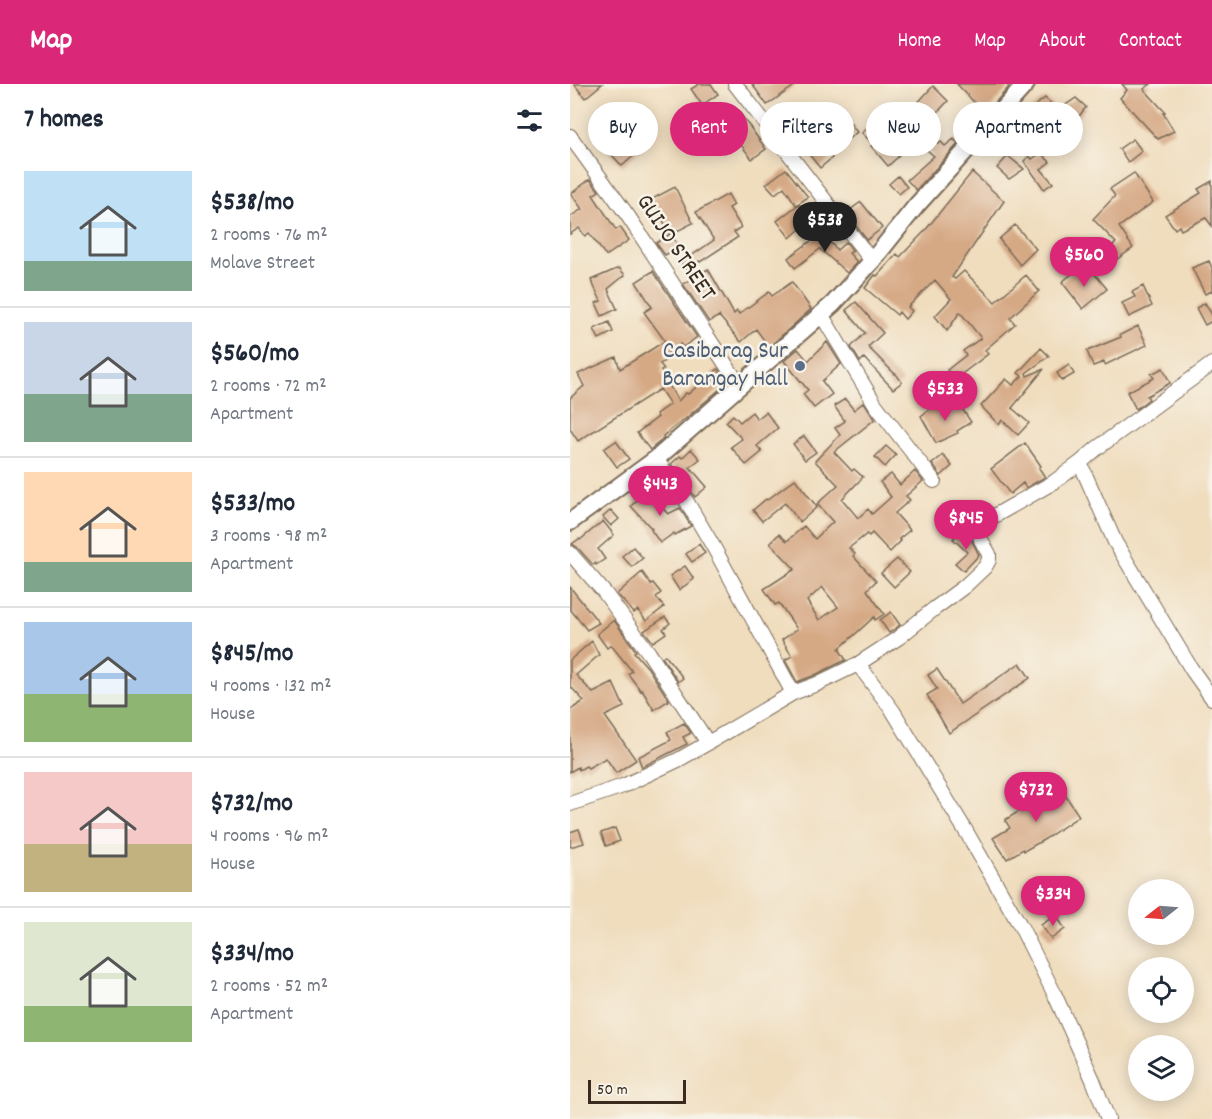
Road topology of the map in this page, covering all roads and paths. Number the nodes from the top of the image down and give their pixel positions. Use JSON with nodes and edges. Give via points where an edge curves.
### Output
{"nodes":[{"id":1,"x":735,"y":84,"type":"edge"},
{"id":2,"x":1026,"y":84,"type":"edge"},
{"id":3,"x":570,"y":136,"type":"edge"},
{"id":4,"x":872,"y":261,"type":"junction"},
{"id":5,"x":821,"y":314,"type":"junction"},
{"id":6,"x":1212,"y":364,"type":"edge"},
{"id":7,"x":740,"y":386,"type":"junction"},
{"id":8,"x":656,"y":459,"type":"junction"},
{"id":9,"x":1080,"y":463,"type":"junction"},
{"id":10,"x":934,"y":481,"type":"dead end"},
{"id":11,"x":570,"y":522,"type":"edge"},
{"id":12,"x":570,"y":553,"type":"edge"},
{"id":13,"x":858,"y":664,"type":"junction"},
{"id":14,"x":793,"y":693,"type":"junction"},
{"id":15,"x":1212,"y":698,"type":"edge"},
{"id":16,"x":708,"y":743,"type":"junction"},
{"id":17,"x":570,"y":804,"type":"edge"},
{"id":18,"x":1108,"y":1119,"type":"edge"}],
"edges":[{"from":1,"to":4,"type":"street"},
{"from":2,"to":4,"type":"street"},
{"from":3,"to":7,"type":"street","name":"GUIJO STREET"},
{"from":4,"to":5,"type":"street"},
{"from":5,"to":7,"type":"street"},
{"from":5,"to":10,"type":"street","via":[[876,404]]},
{"from":6,"to":9,"type":"street"},
{"from":7,"to":8,"type":"street"},
{"from":8,"to":11,"type":"street"},
{"from":8,"to":14,"type":"street","via":[[713,546]]},
{"from":9,"to":13,"type":"street","via":[[989,519],[980,534],[989,554],[985,567],[898,638]]},
{"from":9,"to":15,"type":"street","via":[[1115,542]]},
{"from":12,"to":16,"type":"street","via":[[604,591]]},
{"from":13,"to":14,"type":"street"},
{"from":13,"to":18,"type":"street","via":[[893,711],[1021,927]]},
{"from":14,"to":16,"type":"street"},
{"from":16,"to":17,"type":"street","via":[[623,786]]}]}
